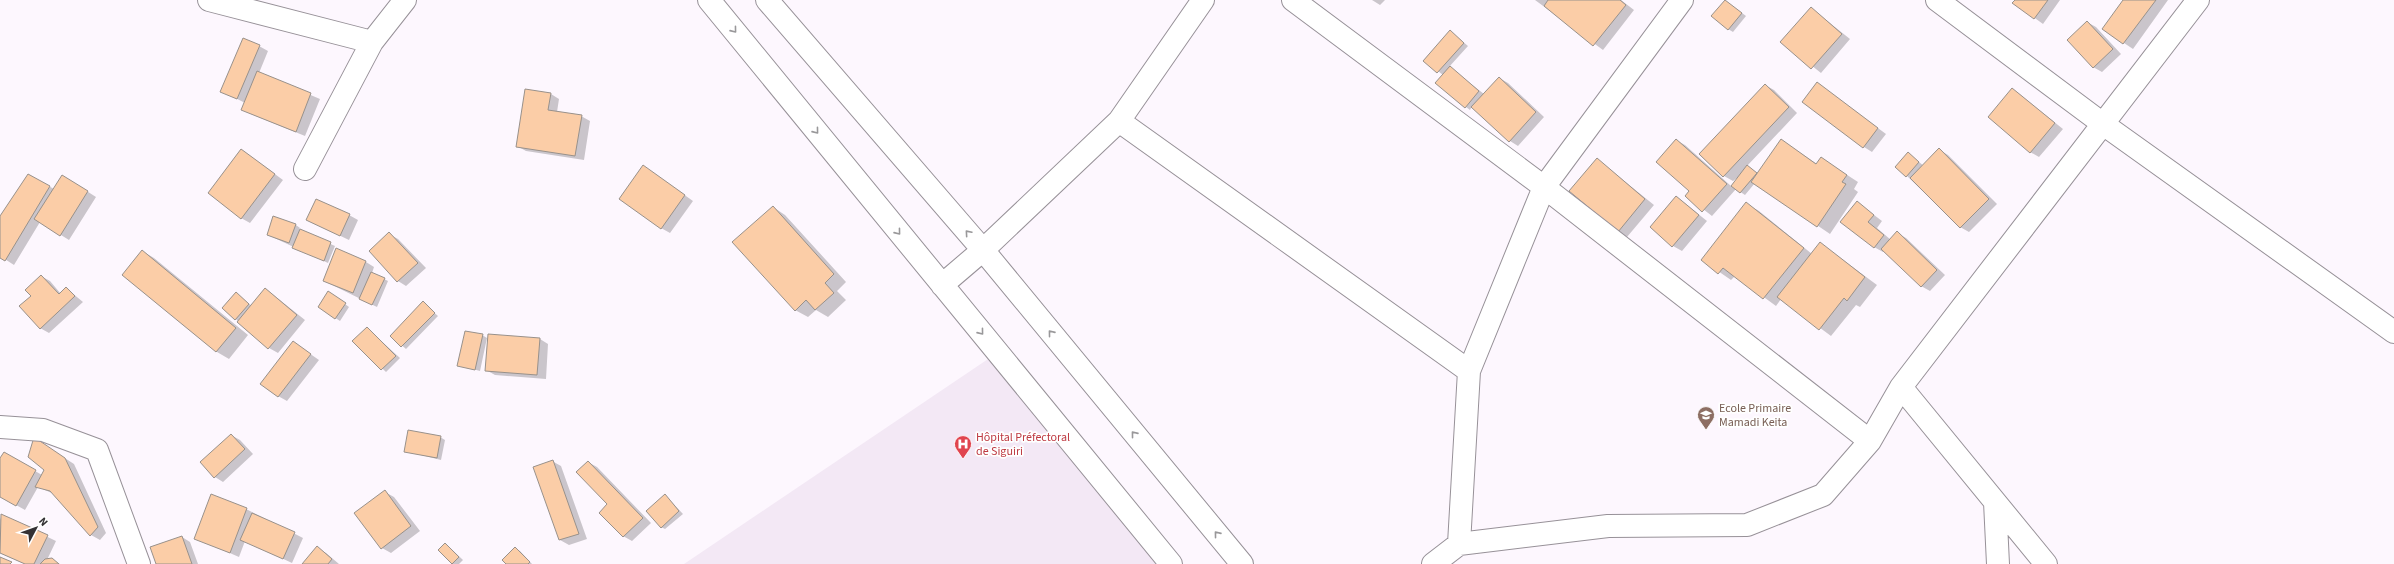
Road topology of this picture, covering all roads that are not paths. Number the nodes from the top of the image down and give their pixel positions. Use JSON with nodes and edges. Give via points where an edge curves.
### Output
{"nodes":[{"id":1,"x":208,"y":0,"type":"edge"},
{"id":2,"x":405,"y":0,"type":"edge"},
{"id":3,"x":710,"y":0,"type":"edge"},
{"id":4,"x":767,"y":0,"type":"edge"},
{"id":5,"x":1203,"y":0,"type":"edge"},
{"id":6,"x":1293,"y":0,"type":"edge"},
{"id":7,"x":1682,"y":0,"type":"edge"},
{"id":8,"x":1937,"y":0,"type":"edge"},
{"id":9,"x":2198,"y":0,"type":"edge"},
{"id":10,"x":372,"y":42,"type":"junction"},
{"id":11,"x":1119,"y":121,"type":"junction"},
{"id":12,"x":2103,"y":124,"type":"junction"},
{"id":13,"x":305,"y":169,"type":"dead end"},
{"id":14,"x":1544,"y":186,"type":"junction"},
{"id":15,"x":983,"y":250,"type":"junction"},
{"id":16,"x":942,"y":285,"type":"junction"},
{"id":17,"x":2394,"y":332,"type":"edge"},
{"id":18,"x":1469,"y":371,"type":"junction"},
{"id":19,"x":1901,"y":387,"type":"junction"},
{"id":20,"x":0,"y":427,"type":"edge"},
{"id":21,"x":1870,"y":441,"type":"junction"},
{"id":22,"x":1995,"y":502,"type":"junction"},
{"id":23,"x":1459,"y":544,"type":"junction"},
{"id":24,"x":139,"y":564,"type":"edge"},
{"id":25,"x":1171,"y":564,"type":"edge"},
{"id":26,"x":1242,"y":564,"type":"edge"},
{"id":27,"x":1434,"y":564,"type":"edge"},
{"id":28,"x":1998,"y":564,"type":"edge"},
{"id":29,"x":2046,"y":564,"type":"edge"}],
"edges":[{"from":1,"to":10,"type":"street"},
{"from":2,"to":10,"type":"street"},
{"from":3,"to":16,"type":"street","one_way":true},
{"from":15,"to":4,"type":"street","one_way":true},
{"from":5,"to":11,"type":"street"},
{"from":6,"to":14,"type":"street"},
{"from":7,"to":14,"type":"street"},
{"from":8,"to":12,"type":"street"},
{"from":9,"to":12,"type":"street"},
{"from":10,"to":13,"type":"street"},
{"from":11,"to":15,"type":"street"},
{"from":11,"to":18,"type":"street"},
{"from":12,"to":17,"type":"street"},
{"from":12,"to":19,"type":"street"},
{"from":14,"to":18,"type":"street"},
{"from":14,"to":21,"type":"street"},
{"from":15,"to":16,"type":"street"},
{"from":26,"to":15,"type":"street","one_way":true},
{"from":16,"to":25,"type":"street","one_way":true},
{"from":18,"to":23,"type":"street"},
{"from":19,"to":21,"type":"street"},
{"from":19,"to":22,"type":"street"},
{"from":20,"to":24,"type":"street","via":[[43,430],[97,450]]},
{"from":21,"to":23,"type":"street","via":[[1823,495],[1747,525],[1608,526]]},
{"from":22,"to":28,"type":"street"},
{"from":22,"to":29,"type":"street"},
{"from":23,"to":27,"type":"street"}]}
